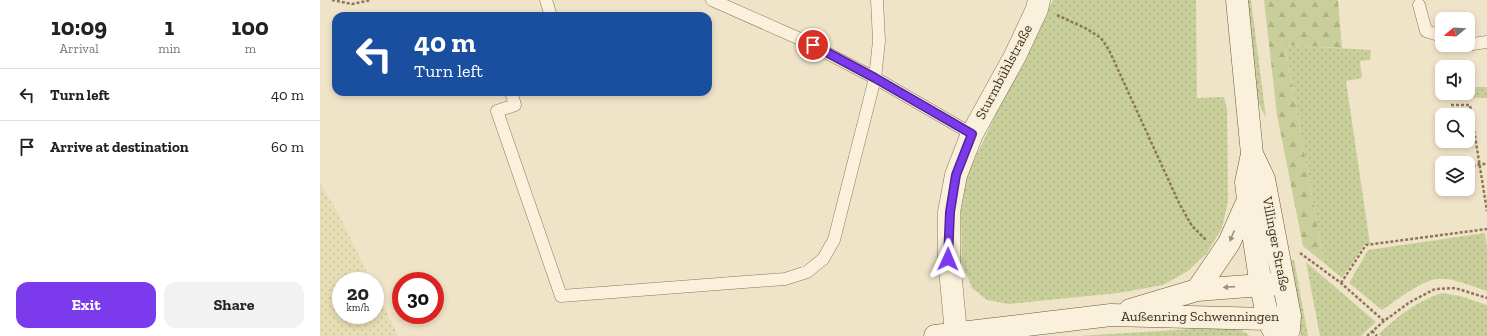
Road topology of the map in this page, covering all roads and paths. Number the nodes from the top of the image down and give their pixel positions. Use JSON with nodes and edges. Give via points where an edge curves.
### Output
{"nodes":[{"id":1,"x":332,"y":0,"type":"edge"},
{"id":2,"x":371,"y":0,"type":"edge"},
{"id":3,"x":546,"y":0,"type":"edge"},
{"id":4,"x":712,"y":0,"type":"edge"},
{"id":5,"x":877,"y":0,"type":"edge"},
{"id":6,"x":1237,"y":0,"type":"edge"},
{"id":7,"x":1038,"y":5,"type":"edge"},
{"id":8,"x":1419,"y":5,"type":"dead end"},
{"id":9,"x":550,"y":12,"type":"edge"},
{"id":10,"x":1435,"y":34,"type":"edge"},
{"id":11,"x":1487,"y":42,"type":"edge"},
{"id":12,"x":1475,"y":44,"type":"edge"},
{"id":13,"x":875,"y":78,"type":"junction"},
{"id":14,"x":512,"y":96,"type":"edge"},
{"id":15,"x":1452,"y":105,"type":"dead end"},
{"id":16,"x":972,"y":134,"type":"junction"},
{"id":17,"x":1252,"y":154,"type":"junction"},
{"id":18,"x":1480,"y":164,"type":"junction"},
{"id":19,"x":1487,"y":164,"type":"edge"},
{"id":20,"x":1475,"y":166,"type":"edge"},
{"id":21,"x":1248,"y":200,"type":"junction"},
{"id":22,"x":1487,"y":211,"type":"edge"},
{"id":23,"x":1487,"y":229,"type":"edge"},
{"id":24,"x":1207,"y":241,"type":"dead end"},
{"id":25,"x":1296,"y":250,"type":"dead end"},
{"id":26,"x":1284,"y":283,"type":"junction"},
{"id":27,"x":1342,"y":283,"type":"junction"},
{"id":28,"x":1261,"y":286,"type":"junction"},
{"id":29,"x":1197,"y":290,"type":"junction"},
{"id":30,"x":1487,"y":298,"type":"edge"},
{"id":31,"x":1111,"y":315,"type":"junction"},
{"id":32,"x":1384,"y":321,"type":"junction"},
{"id":33,"x":1289,"y":326,"type":"edge"},
{"id":34,"x":1272,"y":327,"type":"edge"},
{"id":35,"x":1372,"y":330,"type":"junction"},
{"id":36,"x":956,"y":334,"type":"edge"},
{"id":37,"x":935,"y":336,"type":"edge"},
{"id":38,"x":1367,"y":336,"type":"edge"},
{"id":39,"x":1377,"y":336,"type":"edge"}],
"edges":[{"from":1,"to":2,"type":"path","via":[[352,4]]},
{"from":3,"to":9,"type":"lane"},
{"from":4,"to":13,"type":"lane","via":[[800,38]]},
{"from":5,"to":13,"type":"lane","via":[[879,41]]},
{"from":6,"to":17,"type":"street","name":"Villinger Straße"},
{"from":7,"to":16,"type":"street","name":"Sturmbühlstraße"},
{"from":7,"to":24,"type":"path","via":[[1101,38],[1109,50],[1179,203],[1192,226]]},
{"from":8,"to":10,"type":"lane","via":[[1426,31]]},
{"from":11,"to":12,"type":"lane"},
{"from":13,"to":14,"type":"lane","via":[[834,240],[823,259],[807,272],[785,279],[561,296],[497,111],[515,105]]},
{"from":13,"to":16,"type":"lane"},
{"from":15,"to":18,"type":"path","via":[[1470,105]]},
{"from":16,"to":36,"type":"street","name":"Sturmbühlstraße","via":[[956,175],[950,212],[948,259]]},
{"from":17,"to":21,"type":"street","name":"Villinger Straße","via":[[1246,182]]},
{"from":17,"to":26,"type":"street","name":"Villinger Straße","via":[[1264,179]]},
{"from":18,"to":19,"type":"path"},
{"from":18,"to":20,"type":"path"},
{"from":18,"to":22,"type":"path"},
{"from":21,"to":28,"type":"street","name":"Villinger Straße"},
{"from":21,"to":29,"type":"street","one_way":true,"via":[[1229,242]]},
{"from":23,"to":27,"type":"path","via":[[1366,245]]},
{"from":25,"to":27,"type":"path"},
{"from":26,"to":28,"type":"street","name":"Außenring Schwenningen"},
{"from":26,"to":33,"type":"street","name":"Villinger Straße"},
{"from":27,"to":32,"type":"path"},
{"from":28,"to":29,"type":"street","name":"Außenring Schwenningen","one_way":true},
{"from":28,"to":34,"type":"street","name":"Villinger Straße"},
{"from":29,"to":31,"type":"street","name":"Außenring Schwenningen"},
{"from":30,"to":32,"type":"path","via":[[1455,288],[1435,289],[1410,302]]},
{"from":31,"to":34,"type":"street","name":"Außenring Schwenningen"},
{"from":31,"to":36,"type":"street","name":"Außenring Schwenningen"},
{"from":32,"to":35,"type":"path"},
{"from":33,"to":34,"type":"street","name":"Außenring Schwenningen"},
{"from":35,"to":38,"type":"path"},
{"from":35,"to":39,"type":"path"},
{"from":36,"to":37,"type":"street","name":"Außenring Schwenningen"}]}
